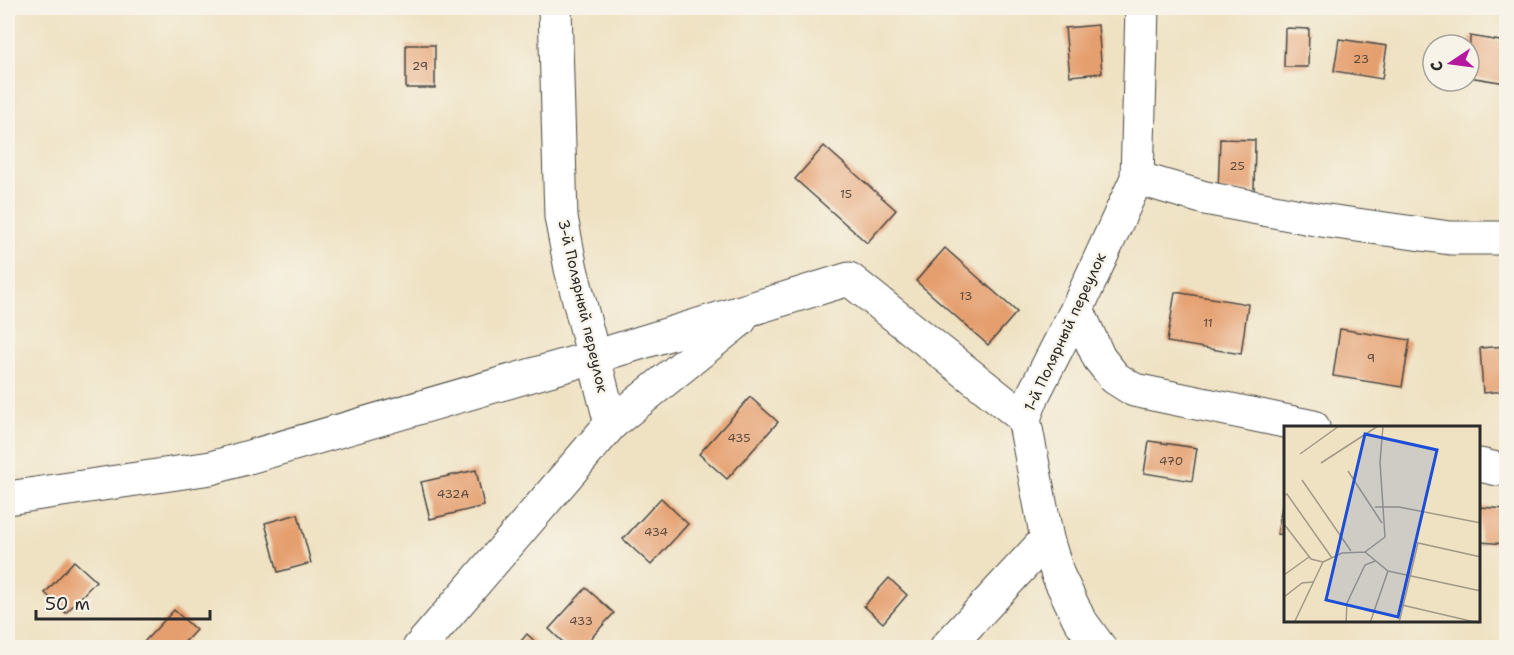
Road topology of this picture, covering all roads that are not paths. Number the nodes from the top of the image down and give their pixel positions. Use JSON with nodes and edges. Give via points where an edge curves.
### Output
{"nodes":[{"id":1,"x":555,"y":8,"type":"edge"},
{"id":2,"x":1142,"y":8,"type":"edge"},
{"id":3,"x":1137,"y":178,"type":"junction"},
{"id":4,"x":1506,"y":238,"type":"edge"},
{"id":5,"x":753,"y":308,"type":"junction"},
{"id":6,"x":1077,"y":309,"type":"junction"},
{"id":7,"x":594,"y":357,"type":"junction"},
{"id":8,"x":1024,"y":418,"type":"junction"},
{"id":9,"x":611,"y":424,"type":"junction"},
{"id":10,"x":1308,"y":426,"type":"edge"},
{"id":11,"x":1481,"y":465,"type":"edge"},
{"id":12,"x":1506,"y":469,"type":"edge"},
{"id":13,"x":8,"y":498,"type":"edge"},
{"id":14,"x":1047,"y":539,"type":"junction"},
{"id":15,"x":419,"y":648,"type":"edge"},
{"id":16,"x":946,"y":648,"type":"edge"},
{"id":17,"x":1100,"y":648,"type":"edge"}],
"edges":[{"from":1,"to":7,"type":"street","name":"3-й Полярный переулок","via":[[561,217]]},
{"from":2,"to":3,"type":"street","name":"1-й Полярный переулок"},
{"from":3,"to":4,"type":"street","via":[[1205,198],[1321,220],[1450,238]]},
{"from":3,"to":6,"type":"street","name":"1-й Полярный переулок"},
{"from":5,"to":7,"type":"street"},
{"from":5,"to":8,"type":"street","via":[[849,279]]},
{"from":5,"to":9,"type":"street"},
{"from":6,"to":8,"type":"street","name":"1-й Полярный переулок"},
{"from":6,"to":10,"type":"street","via":[[1099,358],[1115,378],[1134,390]]},
{"from":7,"to":9,"type":"street","name":"3-й Полярный переулок"},
{"from":7,"to":13,"type":"street","via":[[211,468]]},
{"from":8,"to":14,"type":"street","name":"1-й Полярный переулок"},
{"from":9,"to":15,"type":"street"},
{"from":11,"to":12,"type":"street"},
{"from":14,"to":16,"type":"street"},
{"from":14,"to":17,"type":"street","name":"1-й Полярный переулок","via":[[1058,575],[1079,619]]}]}
